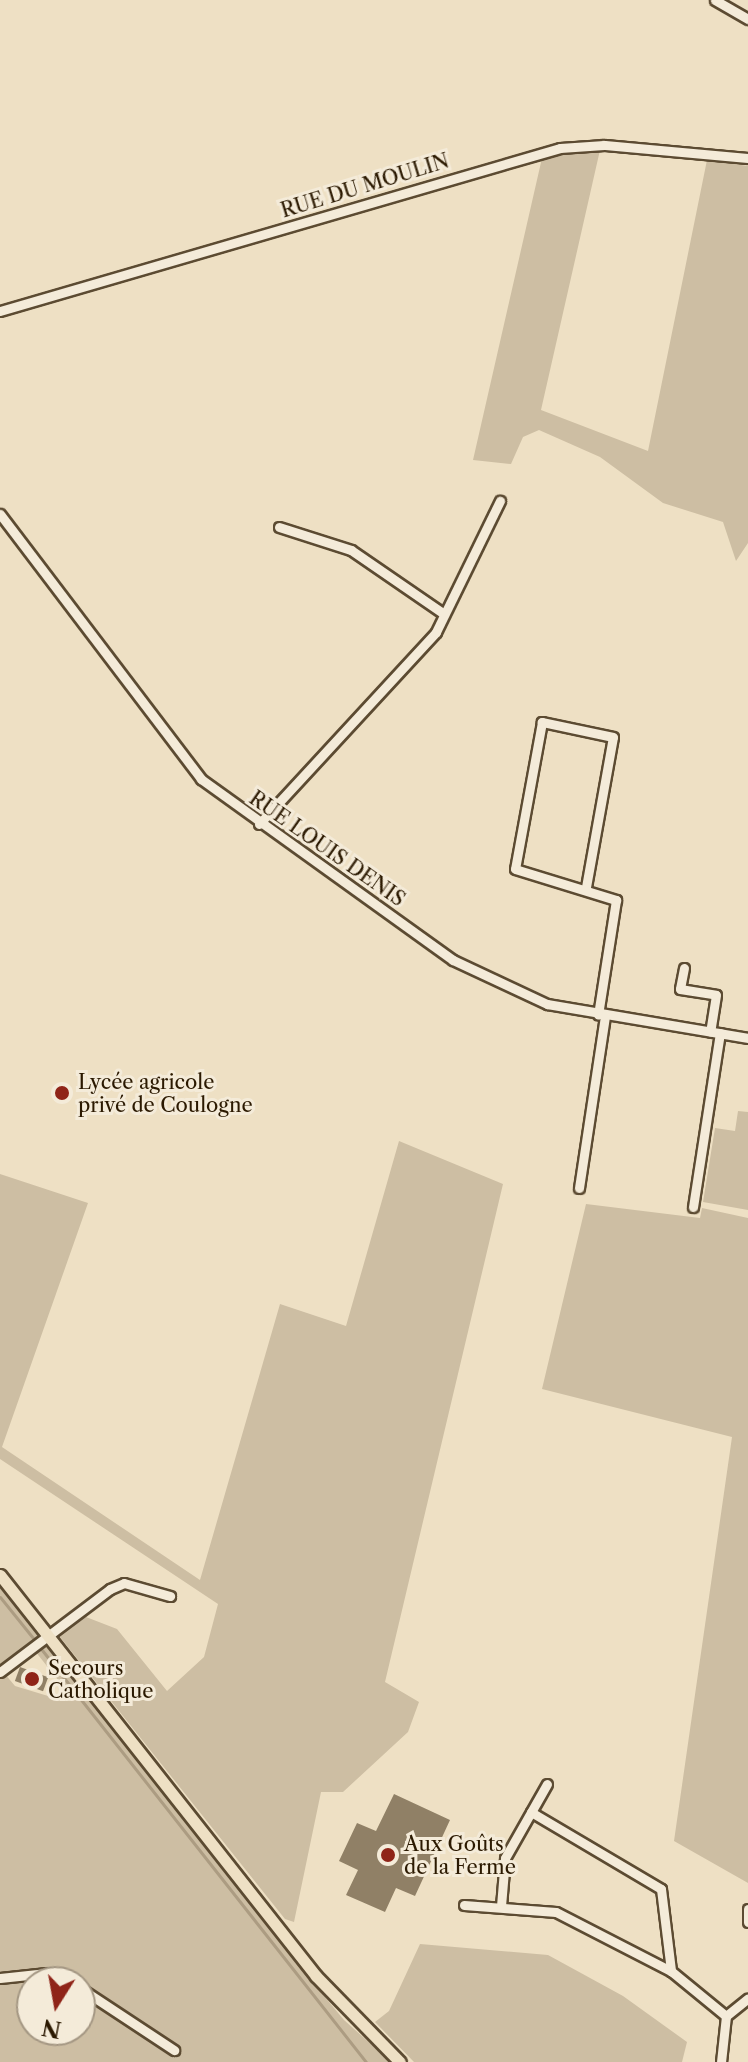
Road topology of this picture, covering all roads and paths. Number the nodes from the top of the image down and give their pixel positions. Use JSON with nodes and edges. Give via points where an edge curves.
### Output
{"nodes":[{"id":1,"x":715,"y":0,"type":"edge"},
{"id":2,"x":748,"y":19,"type":"edge"},
{"id":3,"x":748,"y":158,"type":"edge"},
{"id":4,"x":0,"y":311,"type":"edge"},
{"id":5,"x":500,"y":501,"type":"dead end"},
{"id":6,"x":0,"y":514,"type":"edge"},
{"id":7,"x":279,"y":527,"type":"dead end"},
{"id":8,"x":444,"y":614,"type":"junction"},
{"id":9,"x":259,"y":824,"type":"junction"},
{"id":10,"x":586,"y":887,"type":"junction"},
{"id":11,"x":684,"y":968,"type":"dead end"},
{"id":12,"x":602,"y":1015,"type":"junction"},
{"id":13,"x":715,"y":1033,"type":"junction"},
{"id":14,"x":748,"y":1038,"type":"edge"},
{"id":15,"x":579,"y":1188,"type":"dead end"},
{"id":16,"x":693,"y":1207,"type":"dead end"},
{"id":17,"x":0,"y":1575,"type":"edge"},
{"id":18,"x":170,"y":1596,"type":"dead end"},
{"id":19,"x":48,"y":1636,"type":"junction"},
{"id":20,"x":0,"y":1672,"type":"edge"},
{"id":21,"x":547,"y":1784,"type":"dead end"},
{"id":22,"x":531,"y":1812,"type":"junction"},
{"id":23,"x":464,"y":1905,"type":"dead end"},
{"id":24,"x":501,"y":1906,"type":"junction"},
{"id":25,"x":748,"y":1909,"type":"edge"},
{"id":26,"x":748,"y":1922,"type":"edge"},
{"id":27,"x":671,"y":1971,"type":"junction"},
{"id":28,"x":748,"y":1998,"type":"edge"},
{"id":29,"x":96,"y":1999,"type":"edge"},
{"id":30,"x":726,"y":2016,"type":"junction"},
{"id":31,"x":369,"y":2031,"type":"junction"},
{"id":32,"x":174,"y":2050,"type":"dead end"},
{"id":33,"x":400,"y":2062,"type":"edge"},
{"id":34,"x":408,"y":2062,"type":"edge"},
{"id":35,"x":721,"y":2062,"type":"edge"}],
"edges":[{"from":1,"to":2,"type":"street"},
{"from":3,"to":4,"type":"street","name":"RUE DU MOULIN","via":[[604,145],[560,148]]},
{"from":5,"to":8,"type":"street"},
{"from":6,"to":9,"type":"street","name":"RUE LOUIS DENIS","via":[[181,758]]},
{"from":7,"to":8,"type":"street","via":[[351,550]]},
{"from":8,"to":9,"type":"street","via":[[417,655]]},
{"from":9,"to":12,"type":"street","name":"RUE LOUIS DENIS","via":[[474,973],[525,998]]},
{"from":10,"to":10,"type":"street","via":[[515,869],[542,722],[613,737]]},
{"from":10,"to":12,"type":"street","via":[[616,900]]},
{"from":11,"to":13,"type":"street","via":[[680,989],[716,995]]},
{"from":12,"to":13,"type":"street","name":"RUE LOUIS DENIS"},
{"from":12,"to":15,"type":"street"},
{"from":13,"to":14,"type":"street","name":"RUE LOUIS DENIS"},
{"from":13,"to":16,"type":"street"},
{"from":17,"to":19,"type":"main road"},
{"from":18,"to":19,"type":"street","via":[[124,1583]]},
{"from":19,"to":20,"type":"street"},
{"from":19,"to":31,"type":"main road","via":[[289,1943]]},
{"from":21,"to":22,"type":"street"},
{"from":22,"to":24,"type":"street","via":[[503,1864]]},
{"from":22,"to":27,"type":"street","via":[[661,1889]]},
{"from":23,"to":24,"type":"street"},
{"from":24,"to":27,"type":"street","via":[[556,1912]]},
{"from":25,"to":26,"type":"street"},
{"from":27,"to":30,"type":"street"},
{"from":28,"to":30,"type":"street"},
{"from":29,"to":32,"type":"street"},
{"from":30,"to":35,"type":"street"},
{"from":31,"to":33,"type":"main road"},
{"from":31,"to":34,"type":"main road"}]}
